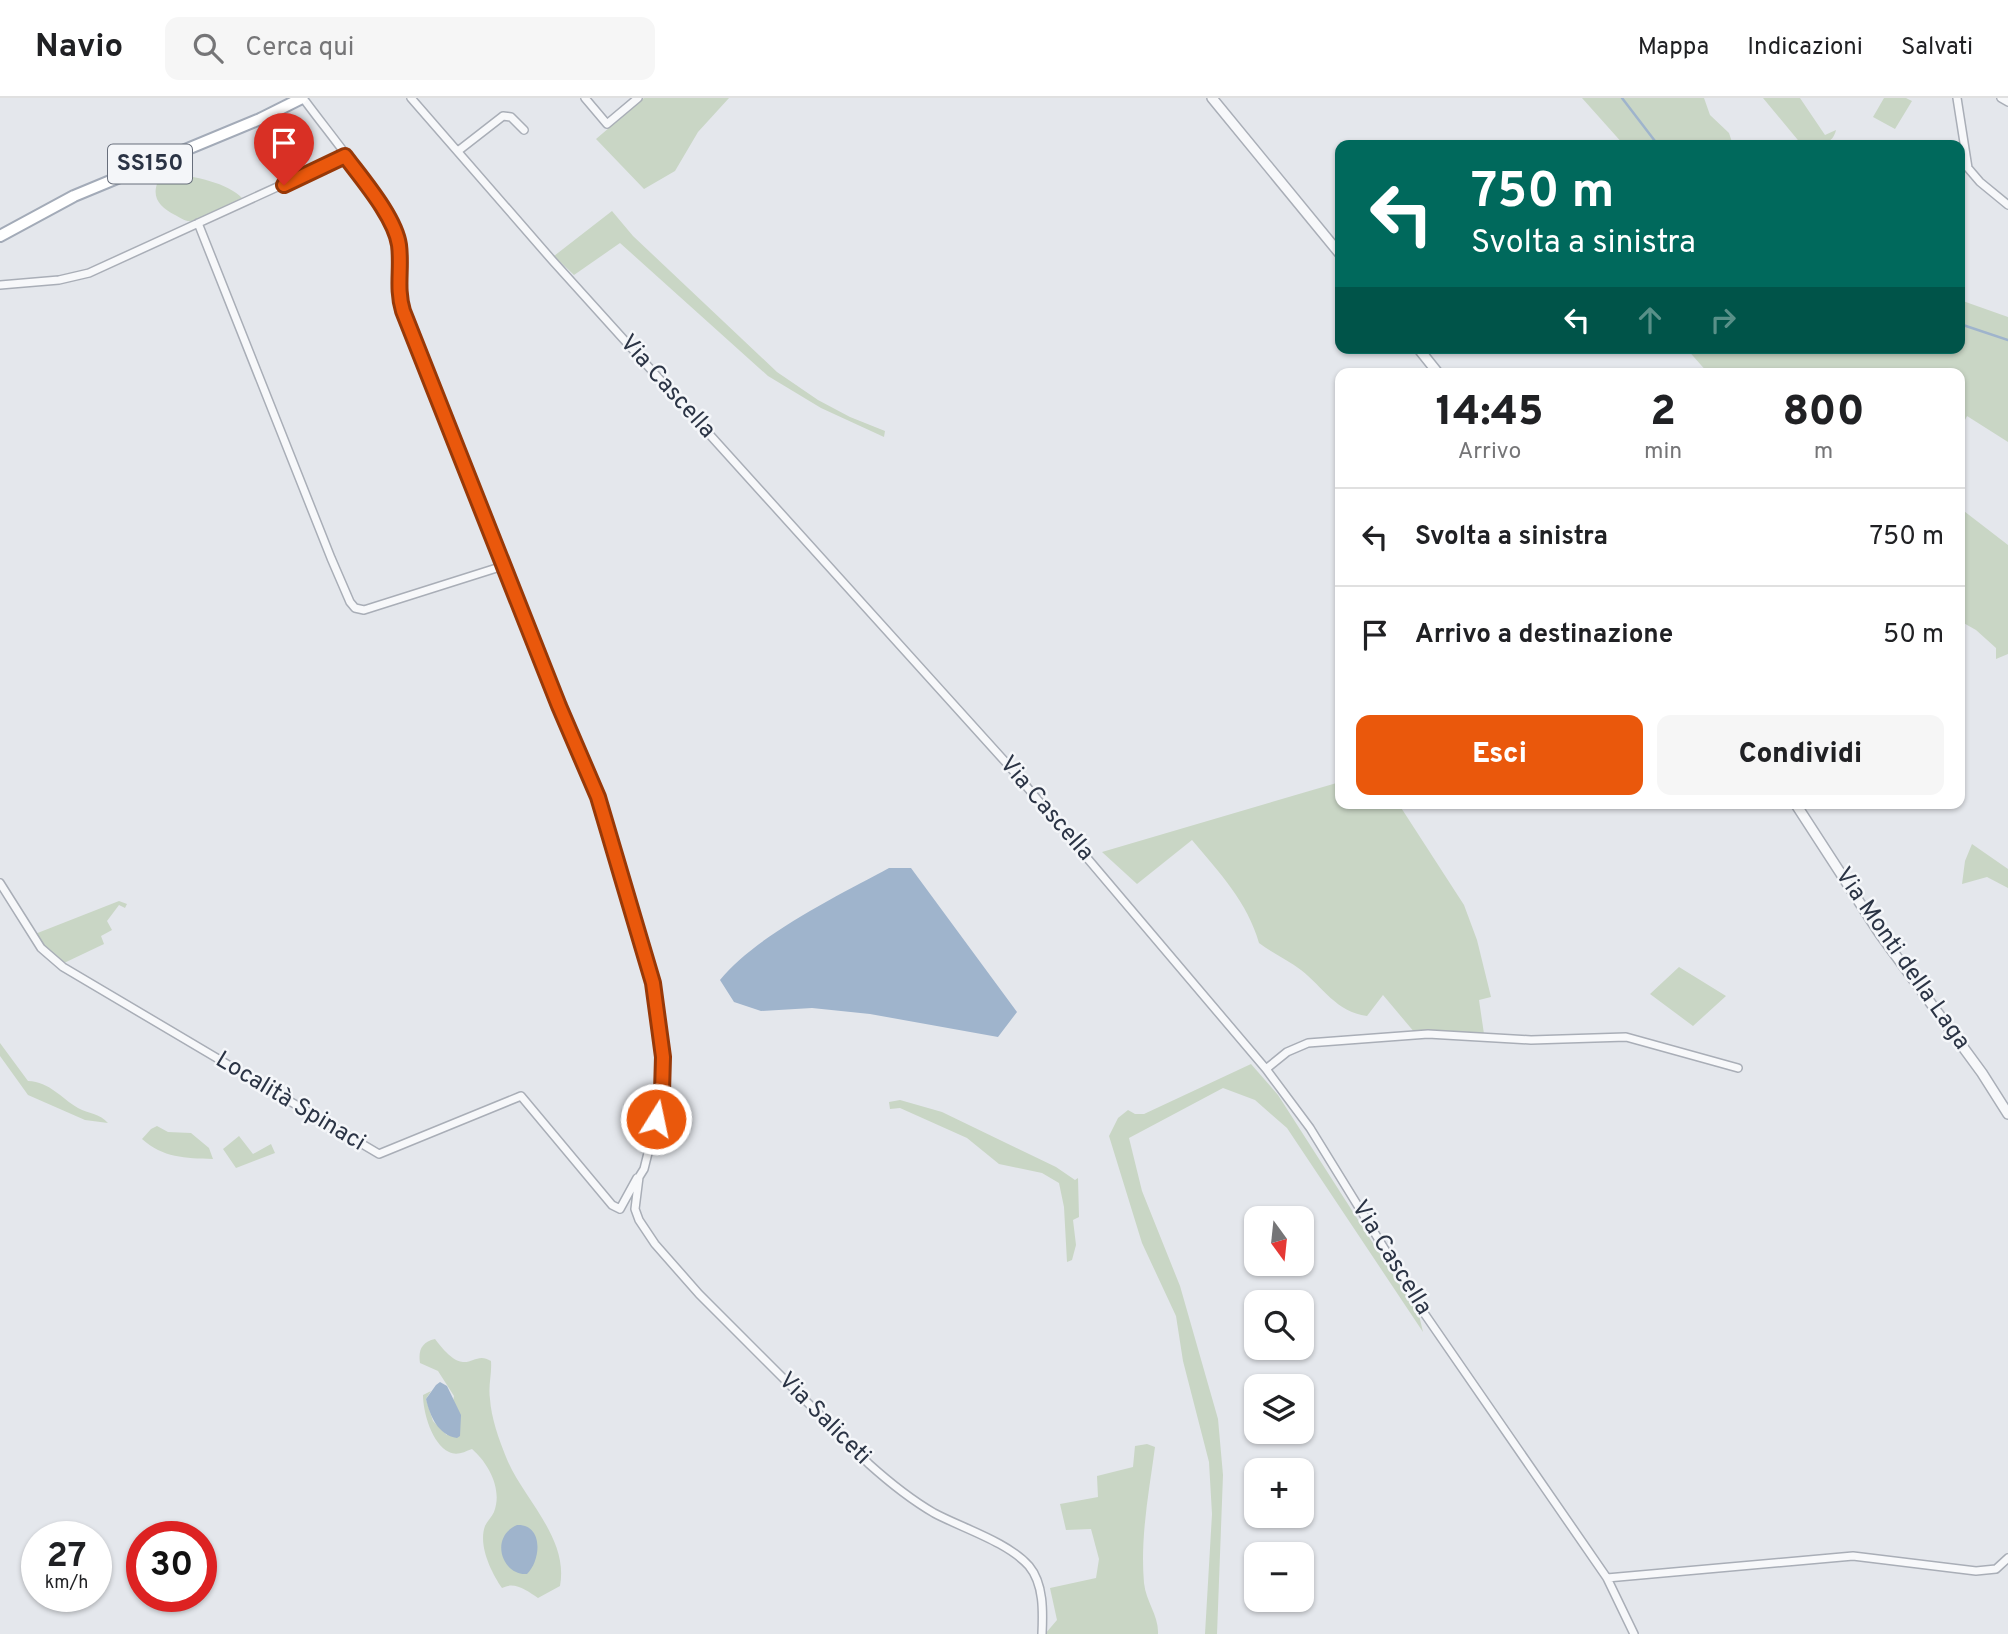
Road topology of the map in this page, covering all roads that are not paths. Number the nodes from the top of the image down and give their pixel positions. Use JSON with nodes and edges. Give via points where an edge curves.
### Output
{"nodes":[{"id":1,"x":302,"y":98,"type":"edge"},
{"id":2,"x":411,"y":98,"type":"edge"},
{"id":3,"x":585,"y":98,"type":"edge"},
{"id":4,"x":638,"y":98,"type":"edge"},
{"id":5,"x":1212,"y":98,"type":"edge"},
{"id":6,"x":1957,"y":98,"type":"edge"},
{"id":7,"x":2001,"y":98,"type":"edge"},
{"id":8,"x":2008,"y":103,"type":"edge"},
{"id":9,"x":524,"y":130,"type":"dead end"},
{"id":10,"x":1963,"y":140,"type":"edge"},
{"id":11,"x":458,"y":151,"type":"junction"},
{"id":12,"x":1965,"y":152,"type":"edge"},
{"id":13,"x":345,"y":156,"type":"junction"},
{"id":14,"x":2008,"y":205,"type":"edge"},
{"id":15,"x":198,"y":223,"type":"junction"},
{"id":16,"x":0,"y":236,"type":"edge"},
{"id":17,"x":1335,"y":248,"type":"edge"},
{"id":18,"x":0,"y":285,"type":"edge"},
{"id":19,"x":1423,"y":354,"type":"edge"},
{"id":20,"x":1434,"y":368,"type":"edge"},
{"id":21,"x":503,"y":566,"type":"junction"},
{"id":22,"x":1799,"y":809,"type":"edge"},
{"id":23,"x":0,"y":883,"type":"edge"},
{"id":24,"x":1738,"y":1068,"type":"dead end"},
{"id":25,"x":1266,"y":1069,"type":"junction"},
{"id":26,"x":2008,"y":1115,"type":"edge"},
{"id":27,"x":643,"y":1169,"type":"junction"},
{"id":28,"x":2008,"y":1558,"type":"edge"},
{"id":29,"x":1607,"y":1578,"type":"junction"},
{"id":30,"x":1042,"y":1634,"type":"edge"},
{"id":31,"x":1634,"y":1634,"type":"edge"}],
"edges":[{"from":1,"to":13,"type":"street"},
{"from":1,"to":16,"type":"main road","number":"SS150","via":[[74,196]]},
{"from":2,"to":11,"type":"street","name":"Via Cascella"},
{"from":3,"to":4,"type":"street","via":[[607,124]]},
{"from":5,"to":17,"type":"street"},
{"from":6,"to":10,"type":"street"},
{"from":7,"to":8,"type":"street"},
{"from":9,"to":11,"type":"street","via":[[503,116]]},
{"from":11,"to":25,"type":"street","name":"Via Cascella","via":[[1005,761]]},
{"from":12,"to":14,"type":"street","via":[[1974,176]]},
{"from":13,"to":15,"type":"street"},
{"from":13,"to":21,"type":"street","via":[[397,236],[400,302]]},
{"from":15,"to":18,"type":"street","via":[[79,276]]},
{"from":15,"to":21,"type":"street","via":[[355,608],[364,610]]},
{"from":19,"to":20,"type":"street"},
{"from":21,"to":27,"type":"street","via":[[598,797],[653,983],[663,1057],[662,1092]]},
{"from":22,"to":26,"type":"street","name":"Via Monti della Laga","via":[[1880,934]]},
{"from":23,"to":27,"type":"street","name":"Località Spinaci","via":[[41,948],[63,967],[379,1154],[520,1096],[612,1205],[620,1209],[625,1205]]},
{"from":24,"to":25,"type":"street","via":[[1626,1037],[1531,1040],[1428,1034],[1308,1043]]},
{"from":25,"to":29,"type":"street","name":"Via Cascella","via":[[1310,1128],[1424,1313]]},
{"from":27,"to":30,"type":"street","name":"Via Saliceti","via":[[635,1209],[676,1270],[898,1490],[1030,1567],[1040,1588]]},
{"from":28,"to":29,"type":"street","via":[[1996,1569],[1976,1571],[1853,1556]]},
{"from":29,"to":31,"type":"street","name":"Via Cascella"}]}
